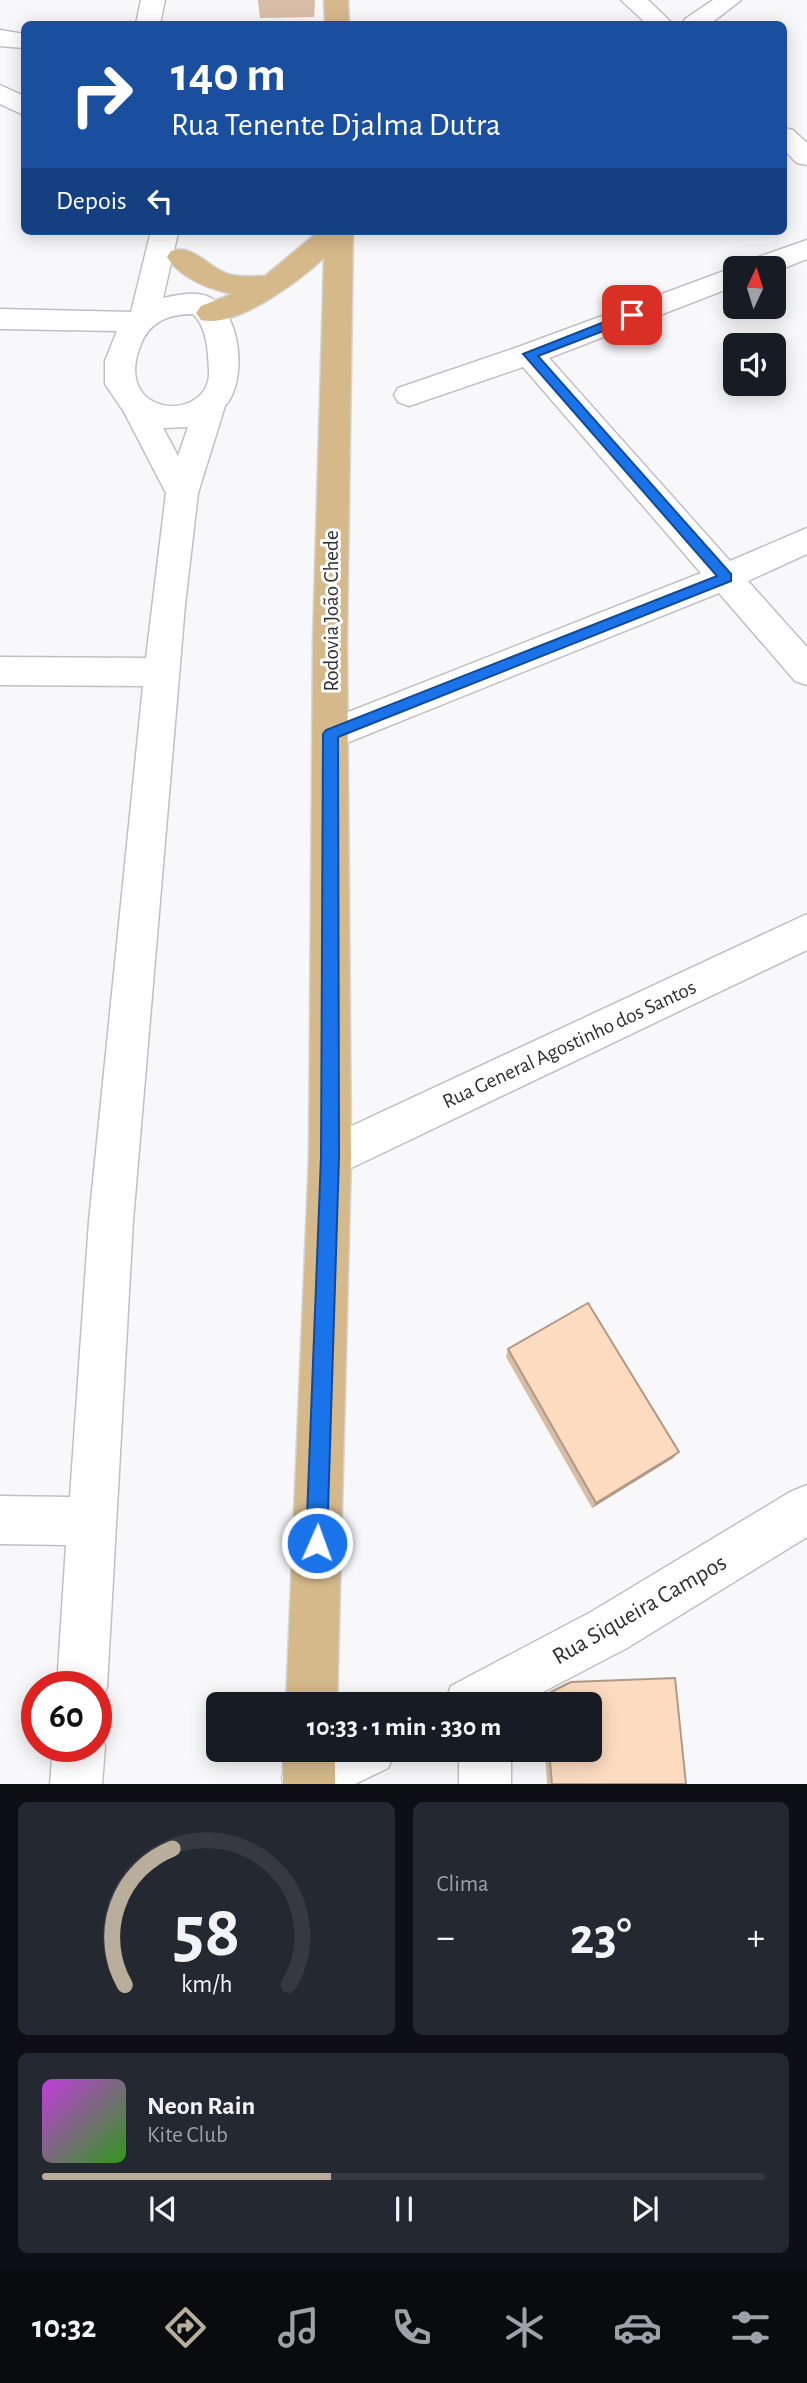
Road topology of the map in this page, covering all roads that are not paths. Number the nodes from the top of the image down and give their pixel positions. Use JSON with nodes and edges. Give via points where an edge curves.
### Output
{"nodes":[{"id":1,"x":153,"y":0,"type":"edge"},
{"id":2,"x":336,"y":0,"type":"edge"},
{"id":3,"x":633,"y":0,"type":"edge"},
{"id":4,"x":729,"y":0,"type":"edge"},
{"id":5,"x":149,"y":21,"type":"edge"},
{"id":6,"x":337,"y":21,"type":"edge"},
{"id":7,"x":658,"y":21,"type":"edge"},
{"id":8,"x":698,"y":21,"type":"edge"},
{"id":9,"x":0,"y":38,"type":"edge"},
{"id":10,"x":21,"y":41,"type":"edge"},
{"id":11,"x":0,"y":93,"type":"edge"},
{"id":12,"x":21,"y":105,"type":"edge"},
{"id":13,"x":787,"y":139,"type":"edge"},
{"id":14,"x":807,"y":157,"type":"edge"},
{"id":15,"x":163,"y":235,"type":"edge"},
{"id":16,"x":166,"y":235,"type":"edge"},
{"id":17,"x":333,"y":235,"type":"edge"},
{"id":18,"x":338,"y":235,"type":"edge"},
{"id":19,"x":807,"y":249,"type":"edge"},
{"id":20,"x":181,"y":257,"type":"junction"},
{"id":21,"x":786,"y":257,"type":"edge"},
{"id":22,"x":723,"y":281,"type":"edge"},
{"id":23,"x":272,"y":285,"type":"junction"},
{"id":24,"x":206,"y":309,"type":"junction"},
{"id":25,"x":141,"y":318,"type":"junction"},
{"id":26,"x":0,"y":319,"type":"edge"},
{"id":27,"x":529,"y":354,"type":"junction"},
{"id":28,"x":410,"y":395,"type":"dead end"},
{"id":29,"x":137,"y":407,"type":"junction"},
{"id":30,"x":210,"y":407,"type":"junction"},
{"id":31,"x":182,"y":493,"type":"junction"},
{"id":32,"x":807,"y":540,"type":"edge"},
{"id":33,"x":726,"y":578,"type":"junction"},
{"id":34,"x":0,"y":671,"type":"edge"},
{"id":35,"x":807,"y":671,"type":"edge"},
{"id":36,"x":162,"y":672,"type":"junction"},
{"id":37,"x":331,"y":734,"type":"junction"},
{"id":38,"x":807,"y":931,"type":"edge"},
{"id":39,"x":330,"y":1157,"type":"junction"},
{"id":40,"x":807,"y":1509,"type":"edge"},
{"id":41,"x":0,"y":1520,"type":"edge"},
{"id":42,"x":93,"y":1521,"type":"junction"},
{"id":43,"x":83,"y":1671,"type":"edge"},
{"id":44,"x":311,"y":1692,"type":"edge"},
{"id":45,"x":498,"y":1692,"type":"edge"},
{"id":46,"x":78,"y":1762,"type":"edge"},
{"id":47,"x":335,"y":1762,"type":"edge"},
{"id":48,"x":485,"y":1762,"type":"edge"},
{"id":49,"x":309,"y":1771,"type":"edge"},
{"id":50,"x":76,"y":1784,"type":"edge"},
{"id":51,"x":485,"y":1784,"type":"edge"}],
"edges":[{"from":1,"to":5,"type":"street"},
{"from":2,"to":6,"type":"main road"},
{"from":3,"to":7,"type":"street"},
{"from":4,"to":8,"type":"street"},
{"from":9,"to":10,"type":"street"},
{"from":11,"to":12,"type":"street"},
{"from":13,"to":14,"type":"street"},
{"from":15,"to":25,"type":"street"},
{"from":16,"to":20,"type":"street"},
{"from":17,"to":23,"type":"main road"},
{"from":18,"to":37,"type":"main road","name":"Rodovia João Chede"},
{"from":19,"to":21,"type":"street"},
{"from":20,"to":23,"type":"main road","via":[[212,280]]},
{"from":20,"to":24,"type":"street"},
{"from":22,"to":27,"type":"street"},
{"from":23,"to":24,"type":"main road","via":[[250,299]]},
{"from":24,"to":25,"type":"street","via":[[173,306]]},
{"from":24,"to":30,"type":"street","via":[[220,337],[226,366],[226,377]]},
{"from":25,"to":26,"type":"street"},
{"from":25,"to":29,"type":"street","via":[[124,348],[117,376]]},
{"from":27,"to":28,"type":"street"},
{"from":27,"to":33,"type":"street"},
{"from":29,"to":30,"type":"street","via":[[160,417],[179,418]]},
{"from":29,"to":31,"type":"street"},
{"from":30,"to":31,"type":"street"},
{"from":31,"to":36,"type":"street"},
{"from":32,"to":33,"type":"street"},
{"from":33,"to":35,"type":"street"},
{"from":33,"to":37,"type":"street"},
{"from":34,"to":36,"type":"street"},
{"from":36,"to":42,"type":"street","via":[[111,1221]]},
{"from":37,"to":39,"type":"main road","name":"Rodovia João Chede"},
{"from":38,"to":39,"type":"street","name":"Rua General Agostinho dos Santos"},
{"from":39,"to":44,"type":"main road","name":"Rodovia João Chede"},
{"from":40,"to":45,"type":"street","name":"Rua Siqueira Campos"},
{"from":41,"to":42,"type":"street"},
{"from":42,"to":43,"type":"street"},
{"from":46,"to":50,"type":"street"},
{"from":47,"to":49,"type":"street"},
{"from":48,"to":51,"type":"street"}]}
